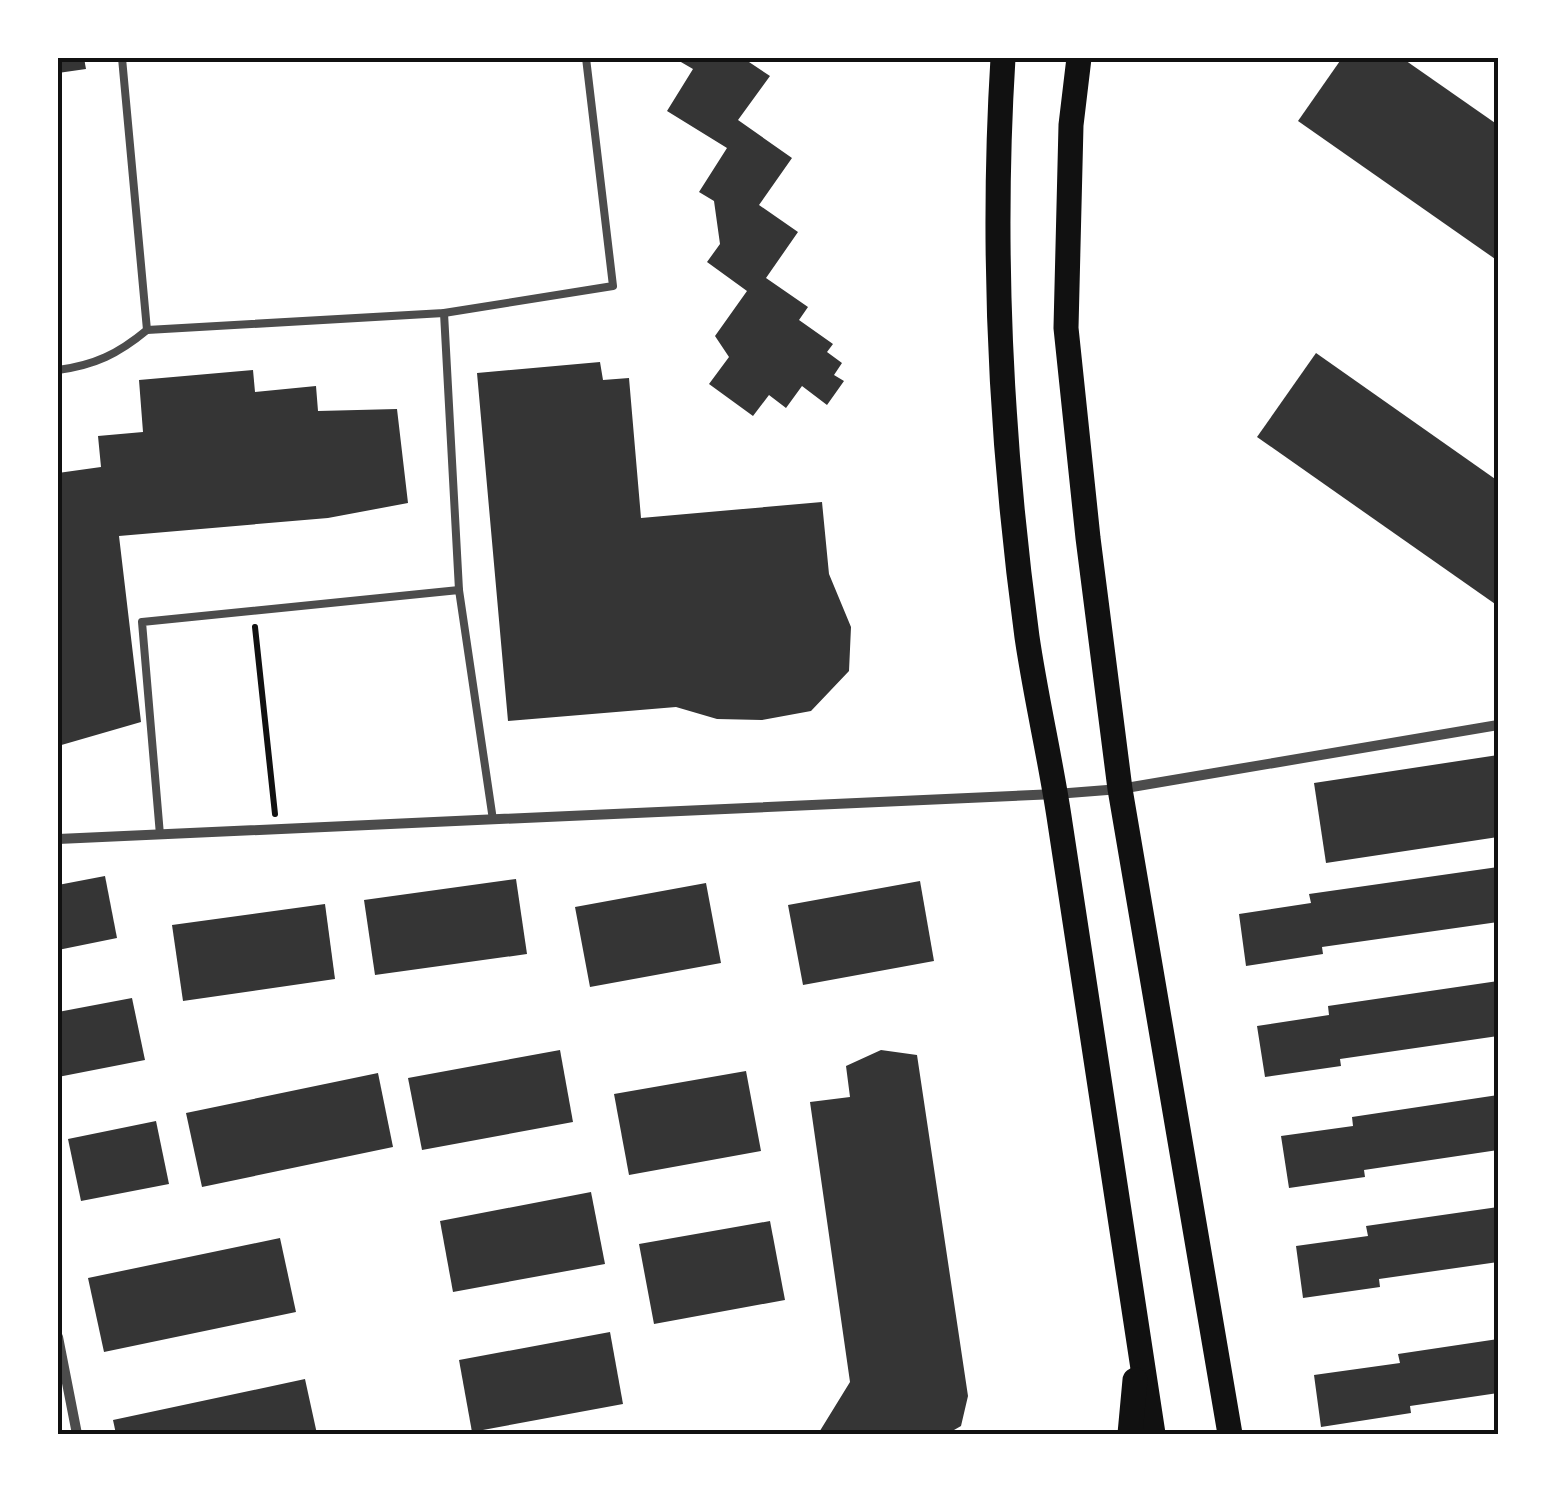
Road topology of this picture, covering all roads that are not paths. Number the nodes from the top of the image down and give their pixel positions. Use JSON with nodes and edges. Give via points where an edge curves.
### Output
{"nodes":[{"id":1,"x":122,"y":58,"type":"edge"},
{"id":2,"x":586,"y":58,"type":"edge"},
{"id":3,"x":1003,"y":58,"type":"edge"},
{"id":4,"x":1079,"y":58,"type":"edge"},
{"id":5,"x":444,"y":314,"type":"junction"},
{"id":6,"x":147,"y":330,"type":"junction"},
{"id":7,"x":58,"y":370,"type":"edge"},
{"id":8,"x":459,"y":590,"type":"junction"},
{"id":9,"x":1498,"y":726,"type":"edge"},
{"id":10,"x":1120,"y":788,"type":"junction"},
{"id":11,"x":1056,"y":794,"type":"junction"},
{"id":12,"x":493,"y":820,"type":"junction"},
{"id":13,"x":160,"y":835,"type":"junction"},
{"id":14,"x":58,"y":840,"type":"edge"},
{"id":15,"x":58,"y":1337,"type":"edge"},
{"id":16,"x":1140,"y":1350,"type":"junction"},
{"id":17,"x":77,"y":1434,"type":"edge"},
{"id":18,"x":1130,"y":1434,"type":"edge"},
{"id":19,"x":1152,"y":1434,"type":"edge"},
{"id":20,"x":1230,"y":1434,"type":"edge"}],
"edges":[{"from":1,"to":6,"type":"lane"},
{"from":2,"to":5,"type":"lane","via":[[613,286]]},
{"from":3,"to":11,"type":"main road","via":[[998,274],[1006,458],[1028,640]]},
{"from":4,"to":10,"type":"main road","via":[[1066,328]]},
{"from":5,"to":6,"type":"lane"},
{"from":5,"to":8,"type":"lane"},
{"from":6,"to":7,"type":"lane","via":[[124,350]]},
{"from":8,"to":12,"type":"lane"},
{"from":8,"to":13,"type":"lane","via":[[142,622]]},
{"from":9,"to":10,"type":"street"},
{"from":10,"to":11,"type":"street"},
{"from":10,"to":20,"type":"main road"},
{"from":11,"to":12,"type":"street"},
{"from":11,"to":16,"type":"main road"},
{"from":12,"to":13,"type":"street"},
{"from":13,"to":14,"type":"street"},
{"from":15,"to":17,"type":"street"},
{"from":16,"to":18,"type":"main road"},
{"from":16,"to":19,"type":"main road"}]}
